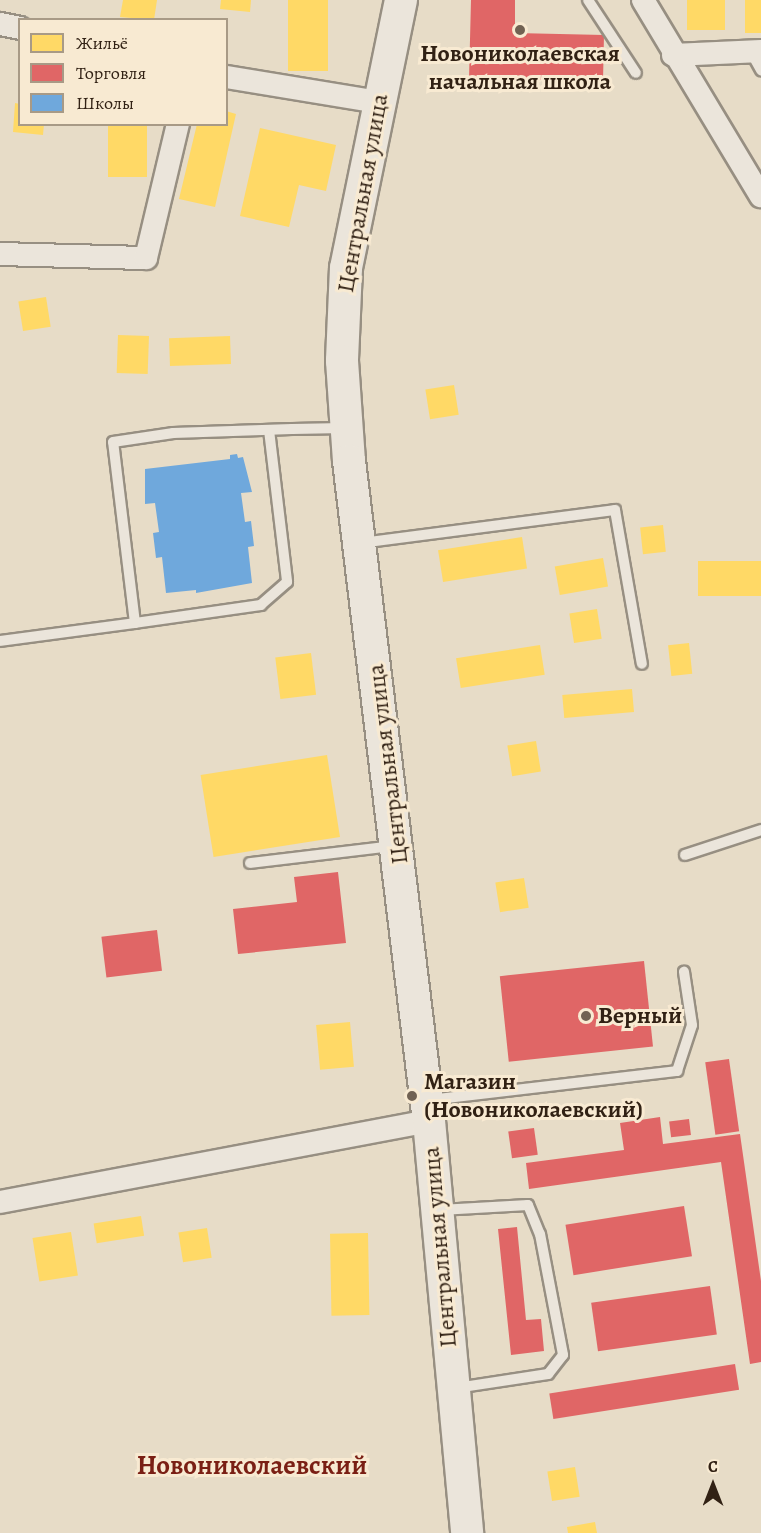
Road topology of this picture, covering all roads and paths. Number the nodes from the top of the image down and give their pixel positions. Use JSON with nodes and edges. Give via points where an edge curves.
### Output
{"nodes":[{"id":1,"x":401,"y":0,"type":"edge"},
{"id":2,"x":588,"y":0,"type":"edge"},
{"id":3,"x":643,"y":0,"type":"edge"},
{"id":4,"x":0,"y":24,"type":"edge"},
{"id":5,"x":18,"y":28,"type":"edge"},
{"id":6,"x":673,"y":55,"type":"junction"},
{"id":7,"x":757,"y":57,"type":"edge"},
{"id":8,"x":636,"y":73,"type":"dead end"},
{"id":9,"x":228,"y":77,"type":"edge"},
{"id":10,"x":379,"y":102,"type":"junction"},
{"id":11,"x":178,"y":126,"type":"edge"},
{"id":12,"x":761,"y":195,"type":"edge"},
{"id":13,"x":0,"y":254,"type":"edge"},
{"id":14,"x":347,"y":428,"type":"junction"},
{"id":15,"x":269,"y":430,"type":"junction"},
{"id":16,"x":361,"y":543,"type":"junction"},
{"id":17,"x":135,"y":623,"type":"junction"},
{"id":18,"x":0,"y":641,"type":"edge"},
{"id":19,"x":642,"y":664,"type":"dead end"},
{"id":20,"x":761,"y":830,"type":"edge"},
{"id":21,"x":398,"y":845,"type":"junction"},
{"id":22,"x":685,"y":855,"type":"dead end"},
{"id":23,"x":250,"y":863,"type":"dead end"},
{"id":24,"x":684,"y":972,"type":"dead end"},
{"id":25,"x":428,"y":1111,"type":"junction"},
{"id":26,"x":0,"y":1202,"type":"edge"},
{"id":27,"x":437,"y":1210,"type":"junction"},
{"id":28,"x":453,"y":1388,"type":"junction"},
{"id":29,"x":467,"y":1533,"type":"edge"}],
"edges":[{"from":1,"to":10,"type":"main road","name":"Центральная улица"},
{"from":2,"to":8,"type":"lane"},
{"from":3,"to":6,"type":"street"},
{"from":4,"to":5,"type":"street"},
{"from":6,"to":7,"type":"street"},
{"from":6,"to":12,"type":"street"},
{"from":9,"to":10,"type":"street"},
{"from":10,"to":14,"type":"main road","name":"Центральная улица","via":[[346,268],[342,361]]},
{"from":11,"to":13,"type":"street","via":[[146,258]]},
{"from":14,"to":15,"type":"lane"},
{"from":14,"to":16,"type":"main road","name":"Центральная улица"},
{"from":15,"to":17,"type":"lane","via":[[287,582],[261,605]]},
{"from":15,"to":17,"type":"lane","via":[[173,433],[113,442]]},
{"from":16,"to":19,"type":"lane","via":[[615,510]]},
{"from":16,"to":21,"type":"main road","name":"Центральная улица"},
{"from":17,"to":18,"type":"lane"},
{"from":20,"to":22,"type":"lane"},
{"from":21,"to":23,"type":"lane"},
{"from":21,"to":25,"type":"main road","name":"Центральная улица"},
{"from":24,"to":25,"type":"lane","via":[[692,1025],[677,1071]]},
{"from":25,"to":26,"type":"street"},
{"from":25,"to":27,"type":"main road","name":"Центральная улица"},
{"from":27,"to":28,"type":"main road","name":"Центральная улица"},
{"from":27,"to":28,"type":"lane","via":[[528,1205],[540,1234],[563,1354],[548,1374]]},
{"from":28,"to":29,"type":"main road","name":"Центральная улица"}]}
